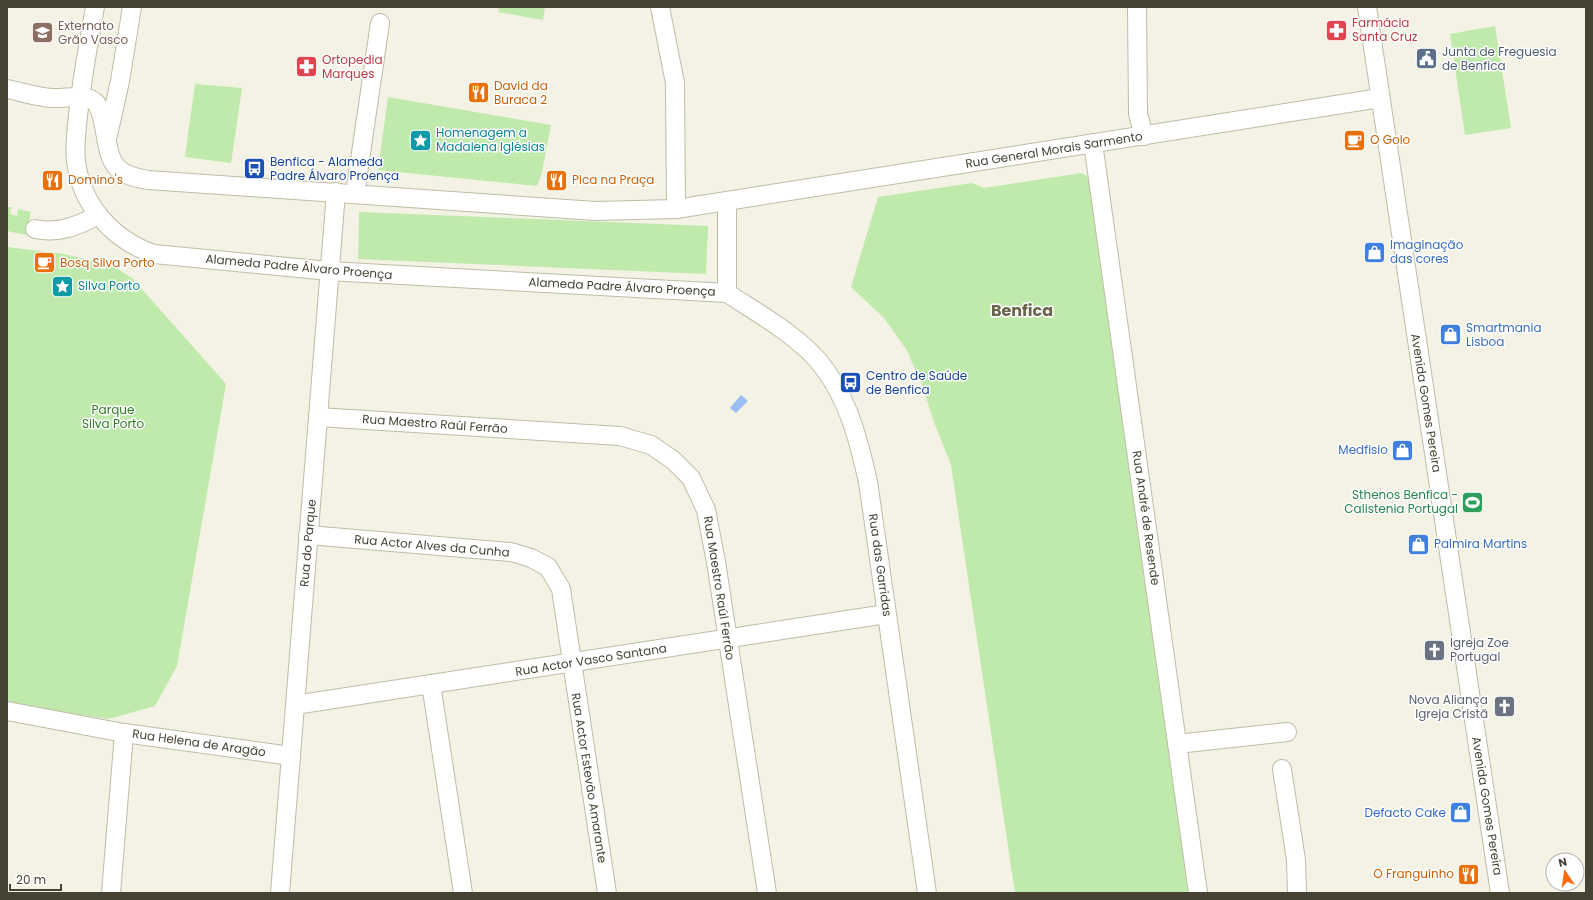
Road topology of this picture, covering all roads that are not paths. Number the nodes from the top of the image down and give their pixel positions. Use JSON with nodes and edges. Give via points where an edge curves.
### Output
{"nodes":[{"id":1,"x":95,"y":7,"type":"edge"},
{"id":2,"x":132,"y":7,"type":"edge"},
{"id":3,"x":660,"y":7,"type":"edge"},
{"id":4,"x":1137,"y":7,"type":"edge"},
{"id":5,"x":1367,"y":7,"type":"edge"},
{"id":6,"x":380,"y":23,"type":"dead end"},
{"id":7,"x":7,"y":89,"type":"edge"},
{"id":8,"x":80,"y":97,"type":"junction"},
{"id":9,"x":1380,"y":98,"type":"junction"},
{"id":10,"x":1144,"y":136,"type":"junction"},
{"id":11,"x":106,"y":143,"type":"junction"},
{"id":12,"x":1093,"y":143,"type":"junction"},
{"id":13,"x":336,"y":192,"type":"junction"},
{"id":14,"x":355,"y":194,"type":"junction"},
{"id":15,"x":727,"y":201,"type":"junction"},
{"id":16,"x":676,"y":209,"type":"junction"},
{"id":17,"x":98,"y":215,"type":"junction"},
{"id":18,"x":35,"y":229,"type":"dead end"},
{"id":19,"x":330,"y":271,"type":"junction"},
{"id":20,"x":727,"y":293,"type":"junction"},
{"id":21,"x":318,"y":417,"type":"junction"},
{"id":22,"x":308,"y":535,"type":"junction"},
{"id":23,"x":886,"y":614,"type":"junction"},
{"id":24,"x":728,"y":639,"type":"junction"},
{"id":25,"x":571,"y":663,"type":"junction"},
{"id":26,"x":431,"y":684,"type":"junction"},
{"id":27,"x":295,"y":705,"type":"junction"},
{"id":28,"x":7,"y":711,"type":"edge"},
{"id":29,"x":1287,"y":732,"type":"dead end"},
{"id":30,"x":124,"y":733,"type":"junction"},
{"id":31,"x":1177,"y":744,"type":"junction"},
{"id":32,"x":291,"y":756,"type":"junction"},
{"id":33,"x":1282,"y":769,"type":"dead end"},
{"id":34,"x":111,"y":893,"type":"edge"},
{"id":35,"x":280,"y":893,"type":"edge"},
{"id":36,"x":463,"y":893,"type":"edge"},
{"id":37,"x":606,"y":893,"type":"edge"},
{"id":38,"x":767,"y":893,"type":"edge"},
{"id":39,"x":927,"y":893,"type":"edge"},
{"id":40,"x":1198,"y":893,"type":"edge"},
{"id":41,"x":1297,"y":893,"type":"edge"},
{"id":42,"x":1500,"y":893,"type":"edge"}],
"edges":[{"from":1,"to":8,"type":"street","name":"Alameda Padre Álvaro Proença"},
{"from":2,"to":11,"type":"street","via":[[120,81]]},
{"from":3,"to":16,"type":"street","via":[[675,83]]},
{"from":4,"to":10,"type":"street","via":[[1138,114]]},
{"from":5,"to":9,"type":"street","name":"Avenida Gomes Pereira"},
{"from":6,"to":14,"type":"street"},
{"from":7,"to":8,"type":"street","via":[[52,98]]},
{"from":8,"to":11,"type":"street","via":[[93,100],[100,109]]},
{"from":8,"to":17,"type":"street","name":"Alameda Padre Álvaro Proença","via":[[75,138],[76,162],[82,187]]},
{"from":9,"to":10,"type":"street","name":"Rua General Morais Sarmento"},
{"from":9,"to":42,"type":"street","name":"Avenida Gomes Pereira"},
{"from":10,"to":12,"type":"street","name":"Rua General Morais Sarmento"},
{"from":11,"to":13,"type":"street","via":[[115,166],[132,176],[148,180]]},
{"from":12,"to":15,"type":"street","name":"Rua General Morais Sarmento"},
{"from":12,"to":31,"type":"street","name":"Rua André de Resende"},
{"from":13,"to":14,"type":"street"},
{"from":13,"to":19,"type":"street","name":"Rua do Parque"},
{"from":14,"to":16,"type":"street","via":[[596,211]]},
{"from":15,"to":16,"type":"street"},
{"from":15,"to":20,"type":"street","name":"Alameda Padre Álvaro Proença"},
{"from":17,"to":18,"type":"street","via":[[66,229],[45,232]]},
{"from":17,"to":19,"type":"street","name":"Alameda Padre Álvaro Proença","via":[[126,242],[154,254]]},
{"from":19,"to":20,"type":"street","name":"Alameda Padre Álvaro Proença"},
{"from":19,"to":21,"type":"street","name":"Rua do Parque"},
{"from":20,"to":23,"type":"street","name":"Rua das Garridas","via":[[782,328],[813,356],[838,390],[859,442],[868,482]]},
{"from":21,"to":22,"type":"street","name":"Rua do Parque"},
{"from":21,"to":24,"type":"street","name":"Rua Maestro Raúl Ferrão","via":[[620,436],[651,445],[674,460],[691,478],[706,510]]},
{"from":22,"to":25,"type":"street","name":"Rua Actor Alves da Cunha","via":[[511,552],[531,558],[548,567],[561,589]]},
{"from":22,"to":27,"type":"street","name":"Rua do Parque"},
{"from":23,"to":24,"type":"street","name":"Rua Actor Vasco Santana"},
{"from":23,"to":39,"type":"street","name":"Rua das Garridas"},
{"from":24,"to":25,"type":"street","name":"Rua Actor Vasco Santana"},
{"from":24,"to":38,"type":"street","name":"Rua Maestro Raúl Ferrão"},
{"from":25,"to":26,"type":"street","name":"Rua Actor Vasco Santana"},
{"from":25,"to":37,"type":"street","name":"Rua Actor Estevão Amarante"},
{"from":26,"to":27,"type":"street","name":"Rua Actor Vasco Santana"},
{"from":26,"to":36,"type":"street"},
{"from":27,"to":32,"type":"street","name":"Rua do Parque"},
{"from":28,"to":30,"type":"street"},
{"from":29,"to":31,"type":"street"},
{"from":30,"to":32,"type":"street","name":"Rua Helena de Aragão"},
{"from":30,"to":34,"type":"street","name":"Rua Helena de Aragão"},
{"from":31,"to":40,"type":"street","name":"Rua André de Resende"},
{"from":32,"to":35,"type":"street","name":"Rua do Parque"},
{"from":33,"to":41,"type":"street","via":[[1296,860]]}]}
